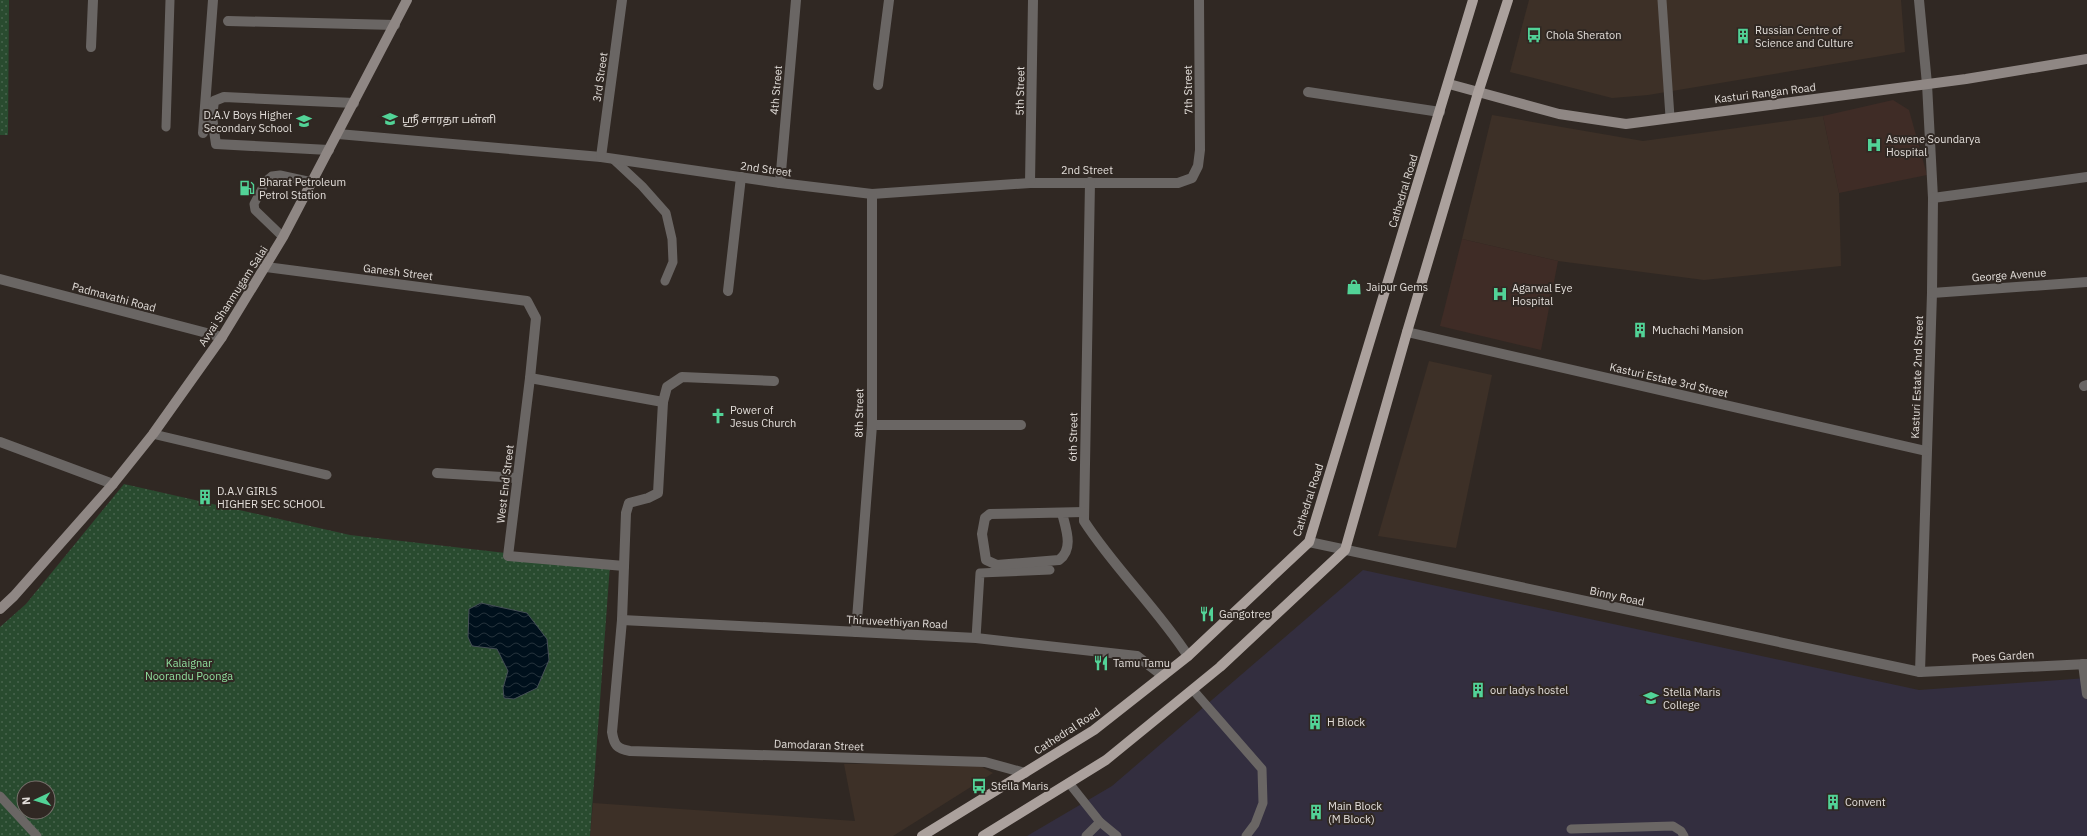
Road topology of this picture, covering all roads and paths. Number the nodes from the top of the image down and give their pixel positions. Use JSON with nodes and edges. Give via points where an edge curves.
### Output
{"nodes":[{"id":1,"x":93,"y":0,"type":"edge"},
{"id":2,"x":170,"y":0,"type":"edge"},
{"id":3,"x":213,"y":0,"type":"edge"},
{"id":4,"x":407,"y":0,"type":"edge"},
{"id":5,"x":622,"y":0,"type":"edge"},
{"id":6,"x":796,"y":0,"type":"edge"},
{"id":7,"x":889,"y":0,"type":"edge"},
{"id":8,"x":1033,"y":0,"type":"edge"},
{"id":9,"x":1199,"y":0,"type":"edge"},
{"id":10,"x":1473,"y":0,"type":"edge"},
{"id":11,"x":1508,"y":0,"type":"edge"},
{"id":12,"x":1662,"y":0,"type":"edge"},
{"id":13,"x":1919,"y":0,"type":"edge"},
{"id":14,"x":228,"y":21,"type":"dead end"},
{"id":15,"x":395,"y":25,"type":"junction"},
{"id":16,"x":91,"y":47,"type":"dead end"},
{"id":17,"x":2087,"y":59,"type":"edge"},
{"id":18,"x":1449,"y":84,"type":"junction"},
{"id":19,"x":1927,"y":84,"type":"junction"},
{"id":20,"x":878,"y":85,"type":"dead end"},
{"id":21,"x":1308,"y":92,"type":"dead end"},
{"id":22,"x":1478,"y":93,"type":"junction"},
{"id":23,"x":354,"y":102,"type":"junction"},
{"id":24,"x":1440,"y":112,"type":"junction"},
{"id":25,"x":1670,"y":117,"type":"junction"},
{"id":26,"x":166,"y":127,"type":"dead end"},
{"id":27,"x":203,"y":133,"type":"dead end"},
{"id":28,"x":338,"y":134,"type":"junction"},
{"id":29,"x":329,"y":150,"type":"junction"},
{"id":30,"x":601,"y":157,"type":"junction"},
{"id":31,"x":613,"y":159,"type":"junction"},
{"id":32,"x":741,"y":177,"type":"junction"},
{"id":33,"x":2087,"y":177,"type":"edge"},
{"id":34,"x":1192,"y":178,"type":"joint"},
{"id":35,"x":312,"y":182,"type":"junction"},
{"id":36,"x":1090,"y":182,"type":"junction"},
{"id":37,"x":780,"y":183,"type":"junction"},
{"id":38,"x":1030,"y":183,"type":"junction"},
{"id":39,"x":872,"y":194,"type":"junction"},
{"id":40,"x":1933,"y":198,"type":"junction"},
{"id":41,"x":283,"y":237,"type":"junction"},
{"id":42,"x":266,"y":267,"type":"junction"},
{"id":43,"x":0,"y":279,"type":"edge"},
{"id":44,"x":665,"y":281,"type":"dead end"},
{"id":45,"x":2087,"y":282,"type":"edge"},
{"id":46,"x":728,"y":291,"type":"dead end"},
{"id":47,"x":1932,"y":293,"type":"junction"},
{"id":48,"x":527,"y":301,"type":"joint"},
{"id":49,"x":1407,"y":332,"type":"junction"},
{"id":50,"x":222,"y":337,"type":"junction"},
{"id":51,"x":530,"y":378,"type":"junction"},
{"id":52,"x":774,"y":381,"type":"dead end"},
{"id":53,"x":663,"y":402,"type":"junction"},
{"id":54,"x":872,"y":425,"type":"junction"},
{"id":55,"x":1020,"y":425,"type":"dead end"},
{"id":56,"x":153,"y":434,"type":"junction"},
{"id":57,"x":0,"y":442,"type":"edge"},
{"id":58,"x":1926,"y":451,"type":"junction"},
{"id":59,"x":437,"y":473,"type":"dead end"},
{"id":60,"x":327,"y":475,"type":"dead end"},
{"id":61,"x":517,"y":478,"type":"junction"},
{"id":62,"x":113,"y":484,"type":"junction"},
{"id":63,"x":1084,"y":512,"type":"junction"},
{"id":64,"x":1062,"y":513,"type":"junction"},
{"id":65,"x":1309,"y":542,"type":"junction"},
{"id":66,"x":1345,"y":550,"type":"junction"},
{"id":67,"x":624,"y":566,"type":"junction"},
{"id":68,"x":1050,"y":570,"type":"dead end"},
{"id":69,"x":0,"y":609,"type":"edge"},
{"id":70,"x":622,"y":620,"type":"junction"},
{"id":71,"x":856,"y":632,"type":"junction"},
{"id":72,"x":976,"y":638,"type":"junction"},
{"id":73,"x":1188,"y":656,"type":"junction"},
{"id":74,"x":2085,"y":664,"type":"edge"},
{"id":75,"x":1920,"y":672,"type":"junction"},
{"id":76,"x":1163,"y":676,"type":"junction"},
{"id":77,"x":1193,"y":690,"type":"junction"},
{"id":78,"x":2087,"y":694,"type":"edge"},
{"id":79,"x":1025,"y":773,"type":"junction"},
{"id":80,"x":1068,"y":783,"type":"junction"},
{"id":81,"x":0,"y":796,"type":"edge"},
{"id":82,"x":1100,"y":822,"type":"junction"},
{"id":83,"x":1571,"y":829,"type":"dead end"},
{"id":84,"x":37,"y":836,"type":"edge"},
{"id":85,"x":922,"y":836,"type":"edge"},
{"id":86,"x":983,"y":836,"type":"edge"},
{"id":87,"x":1086,"y":836,"type":"edge"},
{"id":88,"x":1117,"y":836,"type":"edge"},
{"id":89,"x":1246,"y":836,"type":"edge"},
{"id":90,"x":1684,"y":836,"type":"edge"}],
"edges":[{"from":1,"to":16,"type":"street"},
{"from":2,"to":26,"type":"lane"},
{"from":3,"to":27,"type":"street"},
{"from":4,"to":15,"type":"street","name":"Avvai Shanmugam Salai"},
{"from":5,"to":30,"type":"street","name":"3rd Street"},
{"from":6,"to":37,"type":"street","name":"4th Street"},
{"from":7,"to":20,"type":"street"},
{"from":8,"to":38,"type":"street","name":"5th Street"},
{"from":9,"to":34,"type":"street","name":"7th Street","via":[[1200,150],[1198,166]]},
{"from":10,"to":18,"type":"main road","name":"Cathedral Road"},
{"from":11,"to":22,"type":"main road"},
{"from":12,"to":25,"type":"lane"},
{"from":13,"to":19,"type":"street","name":"Kasturi Estate 2nd Street"},
{"from":14,"to":15,"type":"street"},
{"from":15,"to":23,"type":"street","name":"Avvai Shanmugam Salai"},
{"from":17,"to":19,"type":"street","name":"Kasturi Rangan Road"},
{"from":18,"to":22,"type":"street","name":"Kasturi Rangan Road"},
{"from":18,"to":24,"type":"main road","name":"Cathedral Road"},
{"from":19,"to":25,"type":"street","name":"Kasturi Rangan Road"},
{"from":19,"to":40,"type":"street","name":"Kasturi Estate 2nd Street"},
{"from":21,"to":24,"type":"street"},
{"from":22,"to":25,"type":"street","name":"Kasturi Rangan Road","via":[[1559,114],[1626,124]]},
{"from":22,"to":49,"type":"main road"},
{"from":23,"to":28,"type":"street","name":"Avvai Shanmugam Salai"},
{"from":23,"to":29,"type":"street","via":[[224,97],[214,101],[212,117],[216,144]]},
{"from":24,"to":65,"type":"main road","name":"Cathedral Road"},
{"from":28,"to":29,"type":"street","name":"Avvai Shanmugam Salai"},
{"from":28,"to":30,"type":"street","name":"2nd Street"},
{"from":29,"to":35,"type":"street","name":"Avvai Shanmugam Salai"},
{"from":30,"to":31,"type":"street","name":"2nd Street"},
{"from":31,"to":32,"type":"street","name":"2nd Street"},
{"from":31,"to":44,"type":"lane","via":[[666,213],[674,262]]},
{"from":32,"to":37,"type":"street","name":"2nd Street"},
{"from":32,"to":46,"type":"street"},
{"from":33,"to":40,"type":"street"},
{"from":34,"to":36,"type":"street","name":"2nd Street","via":[[1178,183]]},
{"from":35,"to":41,"type":"street","name":"Avvai Shanmugam Salai"},
{"from":35,"to":41,"type":"lane","via":[[280,175],[272,176],[266,181],[254,204],[255,210]]},
{"from":36,"to":38,"type":"street","name":"2nd Street"},
{"from":36,"to":63,"type":"street","name":"6th Street"},
{"from":37,"to":39,"type":"street","name":"2nd Street"},
{"from":38,"to":39,"type":"street","name":"2nd Street"},
{"from":39,"to":54,"type":"street","name":"8th Street"},
{"from":40,"to":47,"type":"street","name":"Kasturi Estate 2nd Street"},
{"from":41,"to":42,"type":"street","name":"Avvai Shanmugam Salai"},
{"from":42,"to":48,"type":"street","name":"Ganesh Street"},
{"from":42,"to":50,"type":"street","name":"Avvai Shanmugam Salai"},
{"from":43,"to":50,"type":"street","name":"Padmavathi Road"},
{"from":45,"to":47,"type":"street","name":"George Avenue"},
{"from":47,"to":58,"type":"street","name":"Kasturi Estate 2nd Street"},
{"from":48,"to":51,"type":"street","name":"West End Street","via":[[536,318]]},
{"from":49,"to":58,"type":"street","name":"Kasturi Estate 3rd Street"},
{"from":49,"to":66,"type":"main road"},
{"from":50,"to":56,"type":"street","name":"Avvai Shanmugam Salai"},
{"from":51,"to":53,"type":"street"},
{"from":51,"to":61,"type":"street","name":"West End Street"},
{"from":52,"to":53,"type":"street","via":[[682,377],[667,387]]},
{"from":53,"to":67,"type":"street","via":[[658,493],[629,503],[626,513]]},
{"from":54,"to":55,"type":"street"},
{"from":54,"to":71,"type":"street","name":"8th Street"},
{"from":56,"to":60,"type":"lane"},
{"from":56,"to":62,"type":"street","name":"Avvai Shanmugam Salai"},
{"from":57,"to":62,"type":"street"},
{"from":58,"to":75,"type":"street","name":"Kasturi Estate 2nd Street"},
{"from":59,"to":61,"type":"street"},
{"from":61,"to":67,"type":"street","name":"West End Street","via":[[508,556]]},
{"from":62,"to":69,"type":"street","name":"Avvai Shanmugam Salai"},
{"from":63,"to":64,"type":"street"},
{"from":63,"to":73,"type":"street","name":"6th Street","via":[[1084,521],[1098,543],[1173,633]]},
{"from":64,"to":64,"type":"street","via":[[990,514],[984,518],[982,534],[986,560],[997,565],[1059,560],[1069,545]]},
{"from":65,"to":66,"type":"street","name":"Binny Road"},
{"from":65,"to":73,"type":"main road","name":"Cathedral Road"},
{"from":66,"to":75,"type":"street","name":"Binny Road"},
{"from":66,"to":77,"type":"main road"},
{"from":67,"to":70,"type":"street"},
{"from":68,"to":72,"type":"lane","via":[[980,573]]},
{"from":70,"to":71,"type":"street","name":"Thiruveethiyan Road"},
{"from":70,"to":79,"type":"street","name":"Damodaran Street","via":[[612,732],[614,743],[620,750],[985,762]]},
{"from":71,"to":72,"type":"street","name":"Thiruveethiyan Road"},
{"from":72,"to":76,"type":"street","name":"Thiruveethiyan Road","via":[[1137,656]]},
{"from":73,"to":76,"type":"main road","name":"Cathedral Road"},
{"from":74,"to":75,"type":"street","name":"Poes Garden"},
{"from":74,"to":78,"type":"street"},
{"from":76,"to":79,"type":"main road","name":"Cathedral Road","via":[[1094,730]]},
{"from":77,"to":80,"type":"main road","via":[[1106,760]]},
{"from":77,"to":89,"type":"lane","via":[[1262,768],[1263,803],[1255,824]]},
{"from":79,"to":85,"type":"main road","name":"Cathedral Road"},
{"from":80,"to":82,"type":"lane"},
{"from":80,"to":86,"type":"main road"},
{"from":81,"to":84,"type":"lane"},
{"from":82,"to":87,"type":"lane"},
{"from":82,"to":88,"type":"lane"},
{"from":83,"to":90,"type":"lane","via":[[1673,826]]}]}
